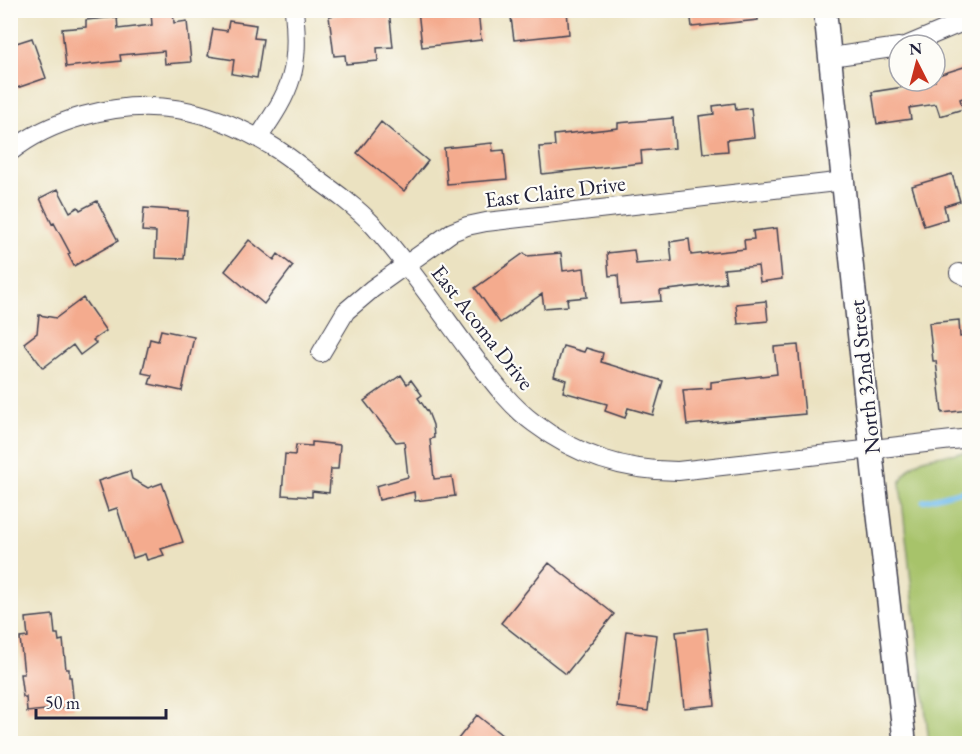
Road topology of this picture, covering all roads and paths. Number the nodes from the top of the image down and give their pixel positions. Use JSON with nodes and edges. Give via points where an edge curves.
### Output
{"nodes":[{"id":1,"x":294,"y":10,"type":"edge"},
{"id":2,"x":825,"y":10,"type":"edge"},
{"id":3,"x":969,"y":20,"type":"edge"},
{"id":4,"x":937,"y":33,"type":"edge"},
{"id":5,"x":887,"y":49,"type":"edge"},
{"id":6,"x":831,"y":57,"type":"junction"},
{"id":7,"x":258,"y":138,"type":"junction"},
{"id":8,"x":10,"y":152,"type":"edge"},
{"id":9,"x":845,"y":181,"type":"junction"},
{"id":10,"x":405,"y":265,"type":"junction"},
{"id":11,"x":321,"y":353,"type":"dead end"},
{"id":12,"x":969,"y":438,"type":"edge"},
{"id":13,"x":872,"y":450,"type":"junction"},
{"id":14,"x":905,"y":744,"type":"edge"}],
"edges":[{"from":1,"to":7,"type":"street","via":[[297,37],[291,83]]},
{"from":2,"to":6,"type":"main road","name":"North 32nd Street"},
{"from":3,"to":4,"type":"street"},
{"from":5,"to":6,"type":"street"},
{"from":6,"to":9,"type":"main road","name":"North 32nd Street"},
{"from":7,"to":8,"type":"street","name":"East Acoma Drive","via":[[214,117],[131,105],[54,126]]},
{"from":7,"to":10,"type":"street","name":"East Acoma Drive","via":[[353,206]]},
{"from":9,"to":10,"type":"street","name":"East Claire Drive","via":[[486,222],[452,232]]},
{"from":9,"to":13,"type":"main road","name":"North 32nd Street"},
{"from":10,"to":11,"type":"street","name":"East Claire Drive","via":[[346,311]]},
{"from":10,"to":13,"type":"street","name":"East Acoma Drive","via":[[513,406],[556,439],[597,458],[623,466],[678,471]]},
{"from":12,"to":13,"type":"street","name":"East Acoma Drive"},
{"from":13,"to":14,"type":"main road","name":"North 32nd Street"}]}
